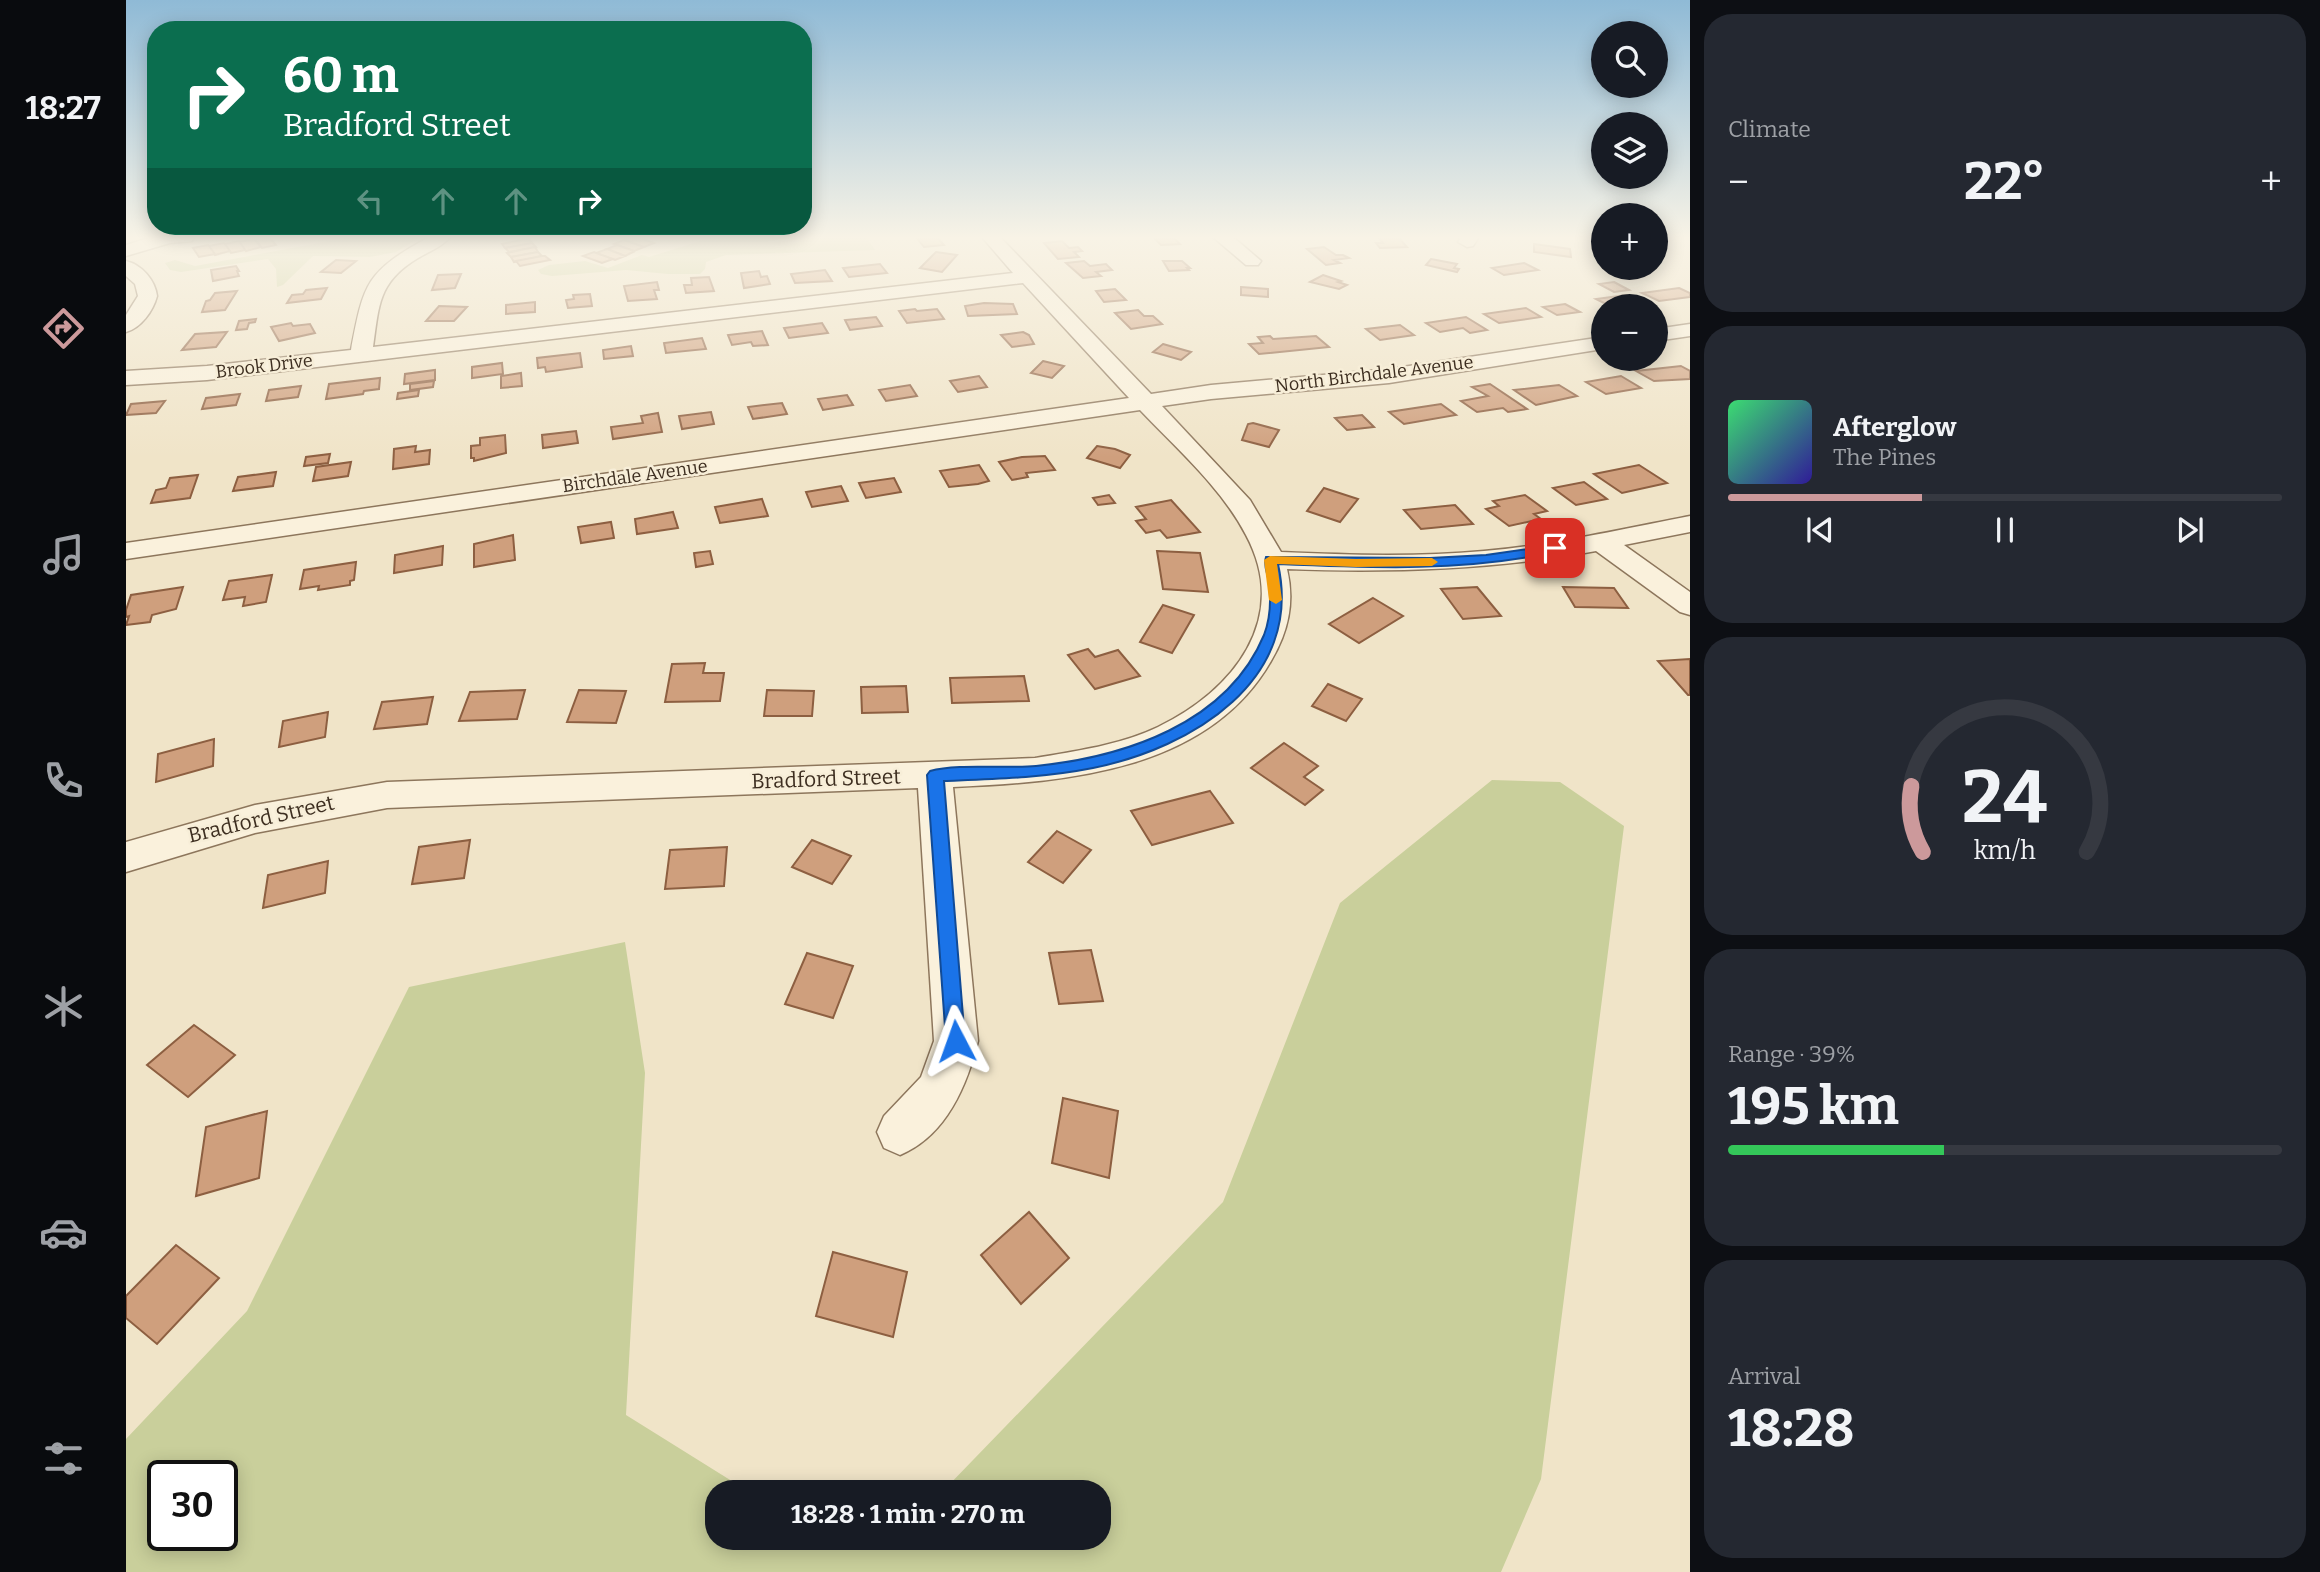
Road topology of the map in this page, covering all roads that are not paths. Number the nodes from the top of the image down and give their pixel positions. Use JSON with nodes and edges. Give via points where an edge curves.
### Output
{"nodes":[{"id":1,"x":142,"y":310,"type":"edge"},
{"id":2,"x":369,"y":310,"type":"edge"},
{"id":3,"x":738,"y":310,"type":"edge"},
{"id":4,"x":1058,"y":310,"type":"edge"},
{"id":5,"x":126,"y":326,"type":"edge"},
{"id":6,"x":1690,"y":330,"type":"edge"},
{"id":7,"x":1668,"y":333,"type":"edge"},
{"id":8,"x":1591,"y":345,"type":"edge"},
{"id":9,"x":361,"y":354,"type":"junction"},
{"id":10,"x":126,"y":378,"type":"edge"},
{"id":11,"x":1145,"y":402,"type":"junction"},
{"id":12,"x":1690,"y":524,"type":"edge"},
{"id":13,"x":1601,"y":541,"type":"junction"},
{"id":14,"x":126,"y":551,"type":"edge"},
{"id":15,"x":1270,"y":560,"type":"junction"},
{"id":16,"x":1690,"y":606,"type":"edge"},
{"id":17,"x":935,"y":775,"type":"junction"},
{"id":18,"x":126,"y":856,"type":"edge"},
{"id":19,"x":900,"y":1132,"type":"dead end"}],
"edges":[{"from":1,"to":5,"type":"street"},
{"from":2,"to":9,"type":"street"},
{"from":3,"to":9,"type":"street","name":"Brook Drive"},
{"from":4,"to":11,"type":"street","name":"Bradford Street"},
{"from":6,"to":7,"type":"street"},
{"from":8,"to":11,"type":"street","name":"North Birchdale Avenue","via":[[1389,376]]},
{"from":9,"to":10,"type":"street","name":"Brook Drive"},
{"from":11,"to":14,"type":"street","name":"Birchdale Avenue"},
{"from":11,"to":15,"type":"street","name":"Bradford Street","via":[[1244,512]]},
{"from":12,"to":13,"type":"street"},
{"from":13,"to":15,"type":"street","via":[[1486,559]]},
{"from":13,"to":16,"type":"street"},
{"from":15,"to":17,"type":"street","name":"Bradford Street","via":[[1276,610],[1272,632],[1256,666],[1213,711],[1172,736],[1094,762],[1035,772]]},
{"from":17,"to":18,"type":"street","name":"Bradford Street","via":[[387,795],[262,815]]},
{"from":17,"to":19,"type":"street","via":[[956,1041],[948,1073],[932,1103]]}]}
